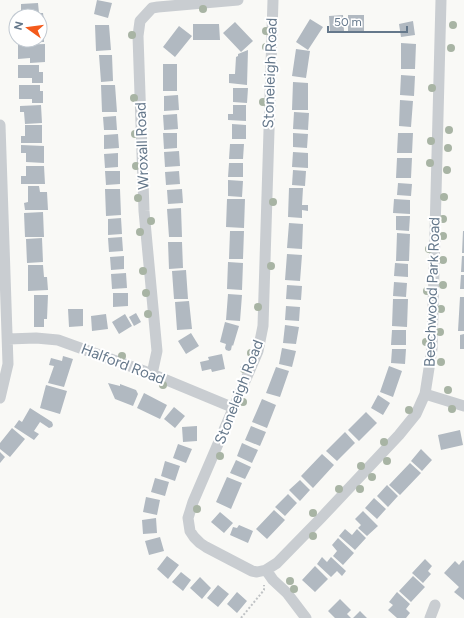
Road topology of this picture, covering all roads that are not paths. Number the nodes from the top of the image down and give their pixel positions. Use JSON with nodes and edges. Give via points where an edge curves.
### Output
{"nodes":[{"id":1,"x":238,"y":0,"type":"edge"},
{"id":2,"x":272,"y":0,"type":"edge"},
{"id":3,"x":441,"y":0,"type":"edge"},
{"id":4,"x":0,"y":125,"type":"edge"},
{"id":5,"x":2,"y":280,"type":"edge"},
{"id":6,"x":8,"y":339,"type":"junction"},
{"id":7,"x":152,"y":374,"type":"junction"},
{"id":8,"x":425,"y":394,"type":"junction"},
{"id":9,"x":0,"y":398,"type":"edge"},
{"id":10,"x":464,"y":406,"type":"edge"},
{"id":11,"x":234,"y":408,"type":"junction"},
{"id":12,"x":266,"y":570,"type":"junction"},
{"id":13,"x":435,"y":605,"type":"dead end"},
{"id":14,"x":433,"y":617,"type":"edge"},
{"id":15,"x":306,"y":618,"type":"edge"}],
"edges":[{"from":1,"to":7,"type":"street","name":"Wroxall Road","via":[[152,8],[140,21],[138,36],[144,204],[157,351]]},
{"from":2,"to":11,"type":"street","name":"Stoneleigh Road","via":[[263,326],[258,351]]},
{"from":3,"to":8,"type":"street","name":"Beechwood Park Road","via":[[432,349]]},
{"from":4,"to":5,"type":"street"},
{"from":5,"to":6,"type":"street"},
{"from":6,"to":7,"type":"street","name":"Halford Road","via":[[58,340]]},
{"from":6,"to":9,"type":"street","via":[[8,364]]},
{"from":7,"to":11,"type":"street","name":"Halford Road"},
{"from":8,"to":10,"type":"street"},
{"from":8,"to":12,"type":"street","name":"Beechwood Park Road","via":[[416,414],[399,435],[277,563]]},
{"from":11,"to":12,"type":"street","name":"Stoneleigh Road","via":[[189,511],[188,525],[194,537],[206,547],[252,571]]},
{"from":12,"to":15,"type":"street"},
{"from":13,"to":14,"type":"street"}]}
